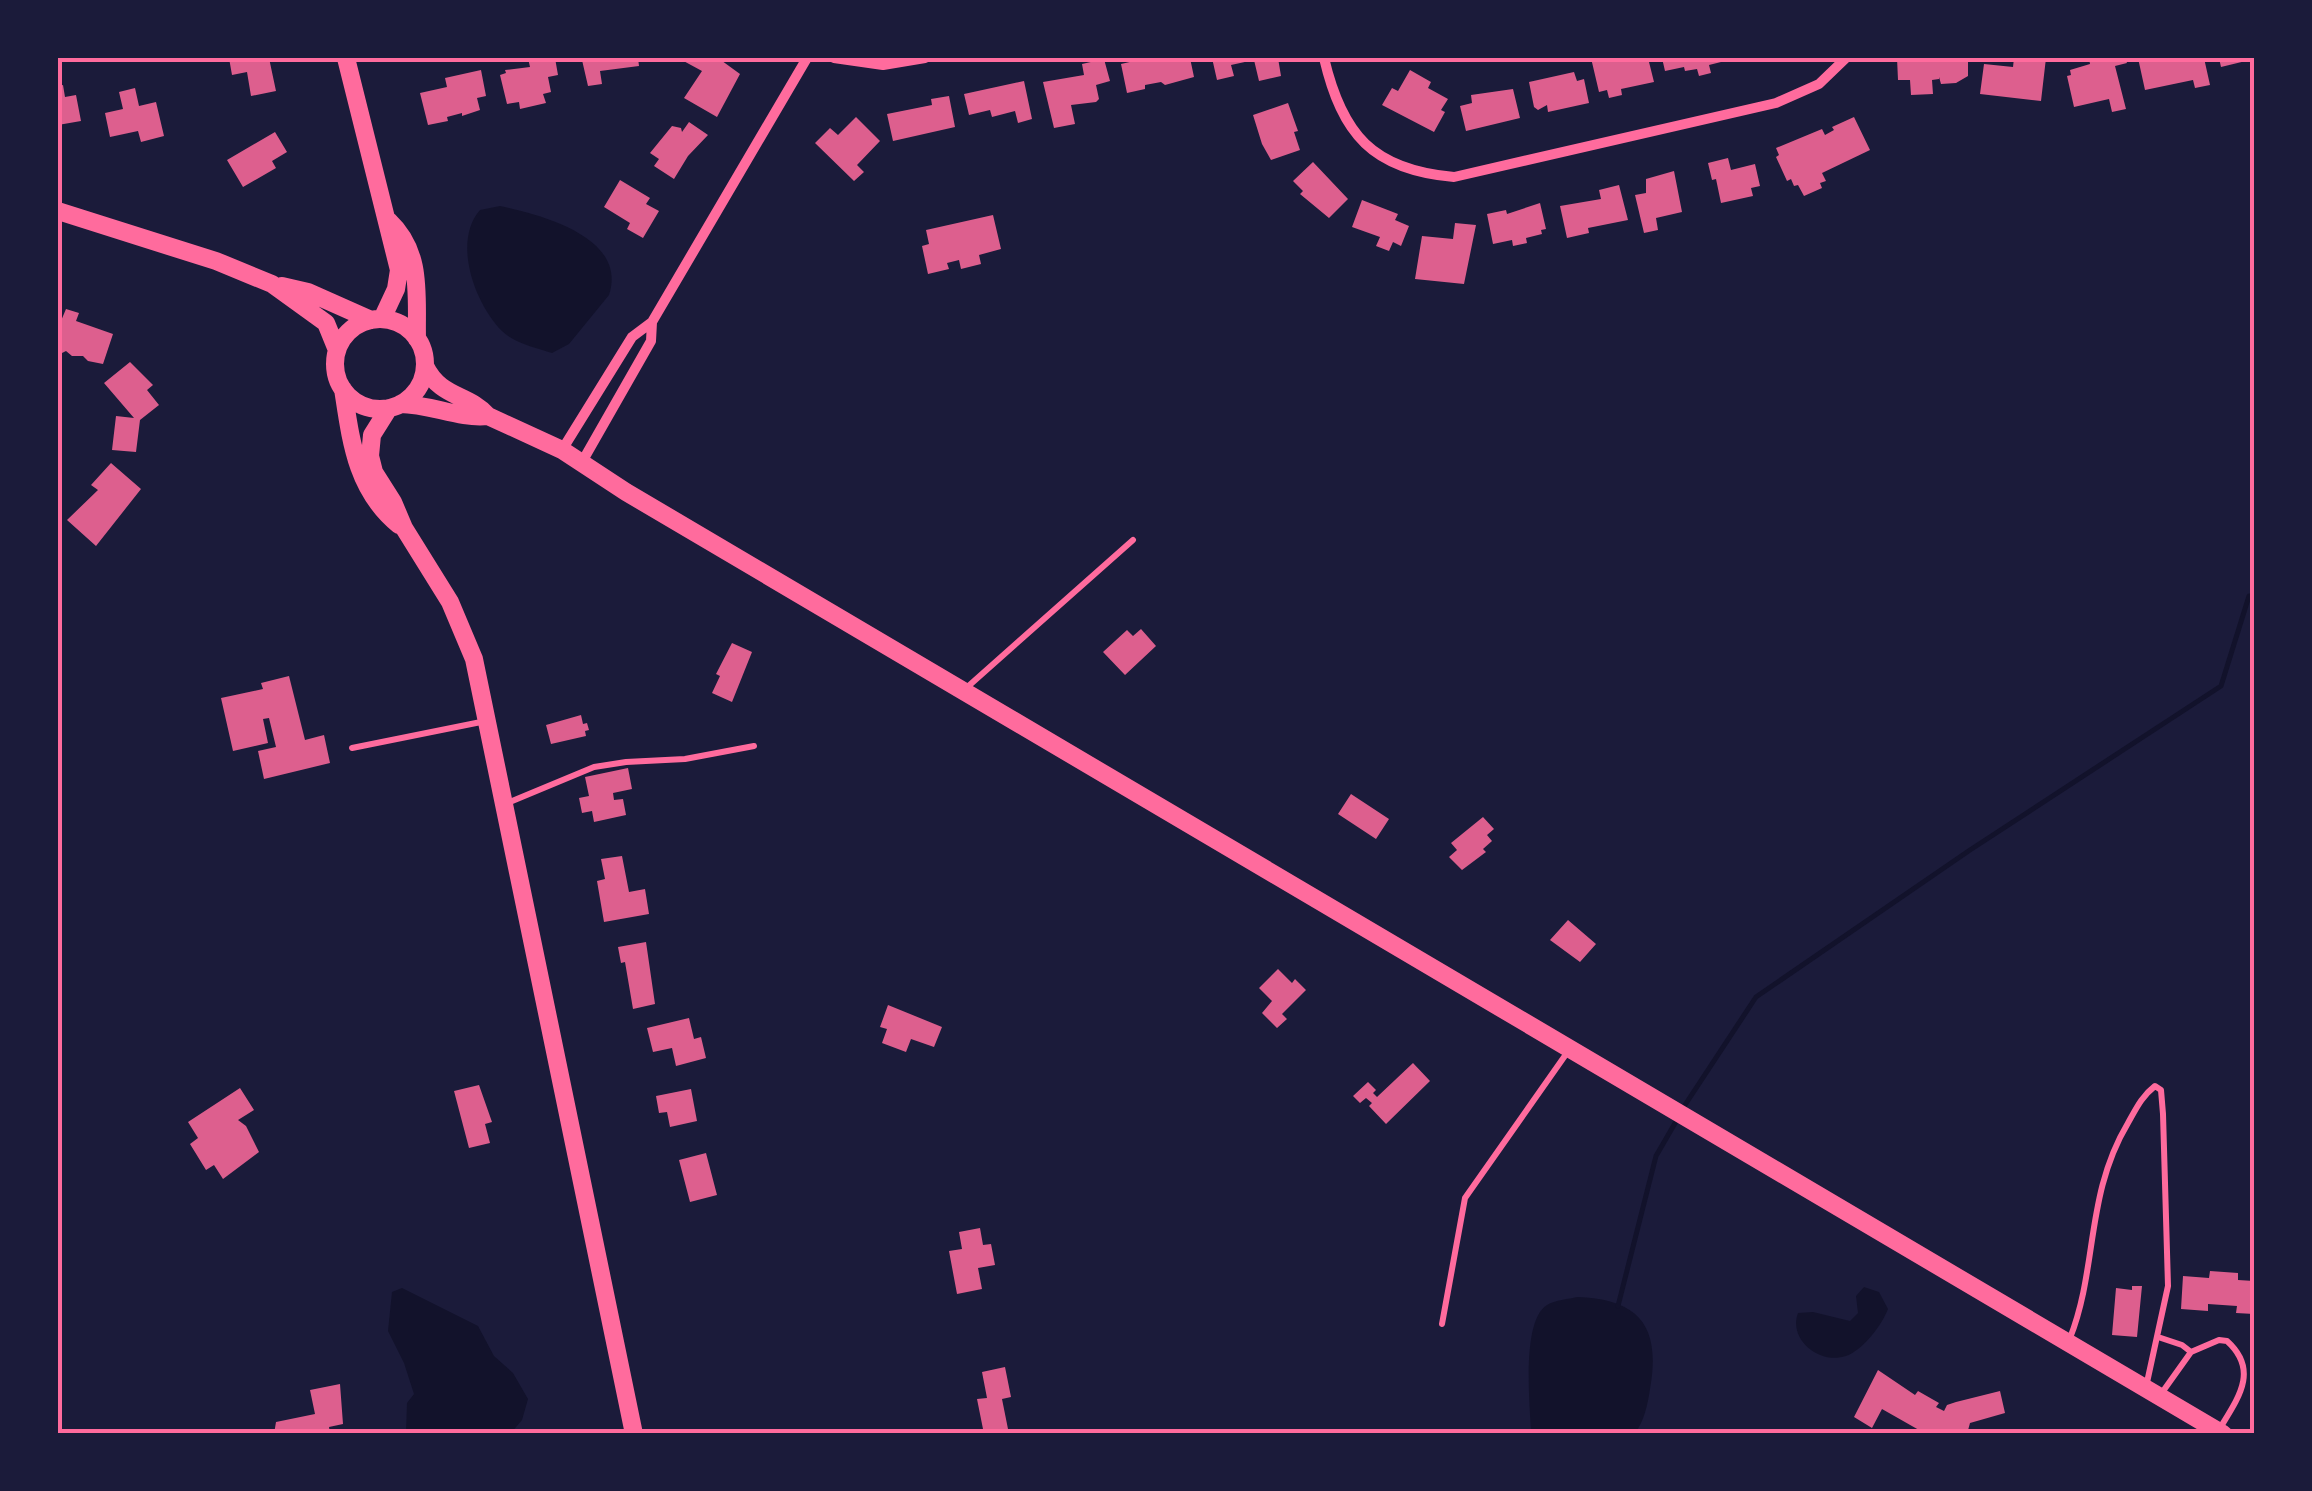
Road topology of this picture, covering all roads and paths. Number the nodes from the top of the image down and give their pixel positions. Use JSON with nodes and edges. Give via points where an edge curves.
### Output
{"nodes":[{"id":1,"x":346,"y":58,"type":"edge"},
{"id":2,"x":807,"y":58,"type":"edge"},
{"id":3,"x":834,"y":58,"type":"edge"},
{"id":4,"x":925,"y":58,"type":"edge"},
{"id":5,"x":1324,"y":58,"type":"edge"},
{"id":6,"x":1846,"y":58,"type":"edge"},
{"id":7,"x":58,"y":212,"type":"edge"},
{"id":8,"x":389,"y":222,"type":"junction"},
{"id":9,"x":272,"y":284,"type":"junction"},
{"id":10,"x":377,"y":320,"type":"junction"},
{"id":11,"x":652,"y":322,"type":"junction"},
{"id":12,"x":417,"y":338,"type":"junction"},
{"id":13,"x":337,"y":350,"type":"junction"},
{"id":14,"x":425,"y":366,"type":"junction"},
{"id":15,"x":342,"y":389,"type":"junction"},
{"id":16,"x":394,"y":406,"type":"junction"},
{"id":17,"x":488,"y":416,"type":"junction"},
{"id":18,"x":562,"y":450,"type":"junction"},
{"id":19,"x":582,"y":462,"type":"junction"},
{"id":20,"x":404,"y":528,"type":"junction"},
{"id":21,"x":1133,"y":540,"type":"dead end"},
{"id":22,"x":963,"y":690,"type":"junction"},
{"id":23,"x":488,"y":720,"type":"junction"},
{"id":24,"x":754,"y":746,"type":"dead end"},
{"id":25,"x":352,"y":748,"type":"dead end"},
{"id":26,"x":504,"y":804,"type":"junction"},
{"id":27,"x":1570,"y":1049,"type":"junction"},
{"id":28,"x":1442,"y":1324,"type":"dead end"},
{"id":29,"x":2158,"y":1337,"type":"junction"},
{"id":30,"x":2068,"y":1342,"type":"junction"},
{"id":31,"x":2191,"y":1352,"type":"junction"},
{"id":32,"x":2153,"y":1392,"type":"junction"},
{"id":33,"x":2221,"y":1432,"type":"edge"},
{"id":34,"x":634,"y":1434,"type":"edge"}],
"edges":[{"from":1,"to":8,"type":"main road"},
{"from":2,"to":11,"type":"street"},
{"from":3,"to":4,"type":"street","via":[[883,65]]},
{"from":5,"to":6,"type":"street","via":[[1337,106],[1367,146],[1415,172],[1454,176],[1776,103],[1818,84]]},
{"from":7,"to":9,"type":"main road"},
{"from":8,"to":10,"type":"main road","via":[[398,278]]},
{"from":8,"to":12,"type":"main road","via":[[403,234],[414,262]]},
{"from":9,"to":10,"type":"main road"},
{"from":9,"to":13,"type":"main road","via":[[326,322]]},
{"from":10,"to":12,"type":"main road","via":[[404,326]]},
{"from":10,"to":13,"type":"main road","via":[[350,330]]},
{"from":11,"to":18,"type":"street","via":[[632,337]]},
{"from":11,"to":19,"type":"street","via":[[651,342]]},
{"from":12,"to":14,"type":"main road"},
{"from":13,"to":15,"type":"main road"},
{"from":14,"to":16,"type":"main road","via":[[417,388]]},
{"from":14,"to":17,"type":"main road","via":[[446,392],[479,405]]},
{"from":15,"to":16,"type":"main road","via":[[360,404]]},
{"from":15,"to":20,"type":"main road","via":[[361,477],[382,510]]},
{"from":16,"to":17,"type":"main road"},
{"from":16,"to":20,"type":"main road","via":[[372,435],[370,456]]},
{"from":17,"to":18,"type":"main road"},
{"from":18,"to":19,"type":"main road"},
{"from":19,"to":22,"type":"main road"},
{"from":20,"to":23,"type":"main road","via":[[467,640]]},
{"from":21,"to":22,"type":"lane"},
{"from":22,"to":27,"type":"main road"},
{"from":23,"to":25,"type":"lane"},
{"from":23,"to":26,"type":"main road"},
{"from":24,"to":26,"type":"lane","via":[[594,767]]},
{"from":26,"to":34,"type":"main road"},
{"from":27,"to":28,"type":"lane","via":[[1465,1198]]},
{"from":27,"to":30,"type":"main road"},
{"from":29,"to":30,"type":"lane","via":[[2169,1237],[2161,1090],[2155,1086],[2120,1135],[2104,1176],[2081,1309]]},
{"from":29,"to":31,"type":"lane"},
{"from":29,"to":32,"type":"lane"},
{"from":30,"to":32,"type":"main road"},
{"from":31,"to":32,"type":"lane"},
{"from":31,"to":33,"type":"lane","via":[[2227,1341],[2242,1360],[2242,1392]]},
{"from":32,"to":33,"type":"main road"}]}
